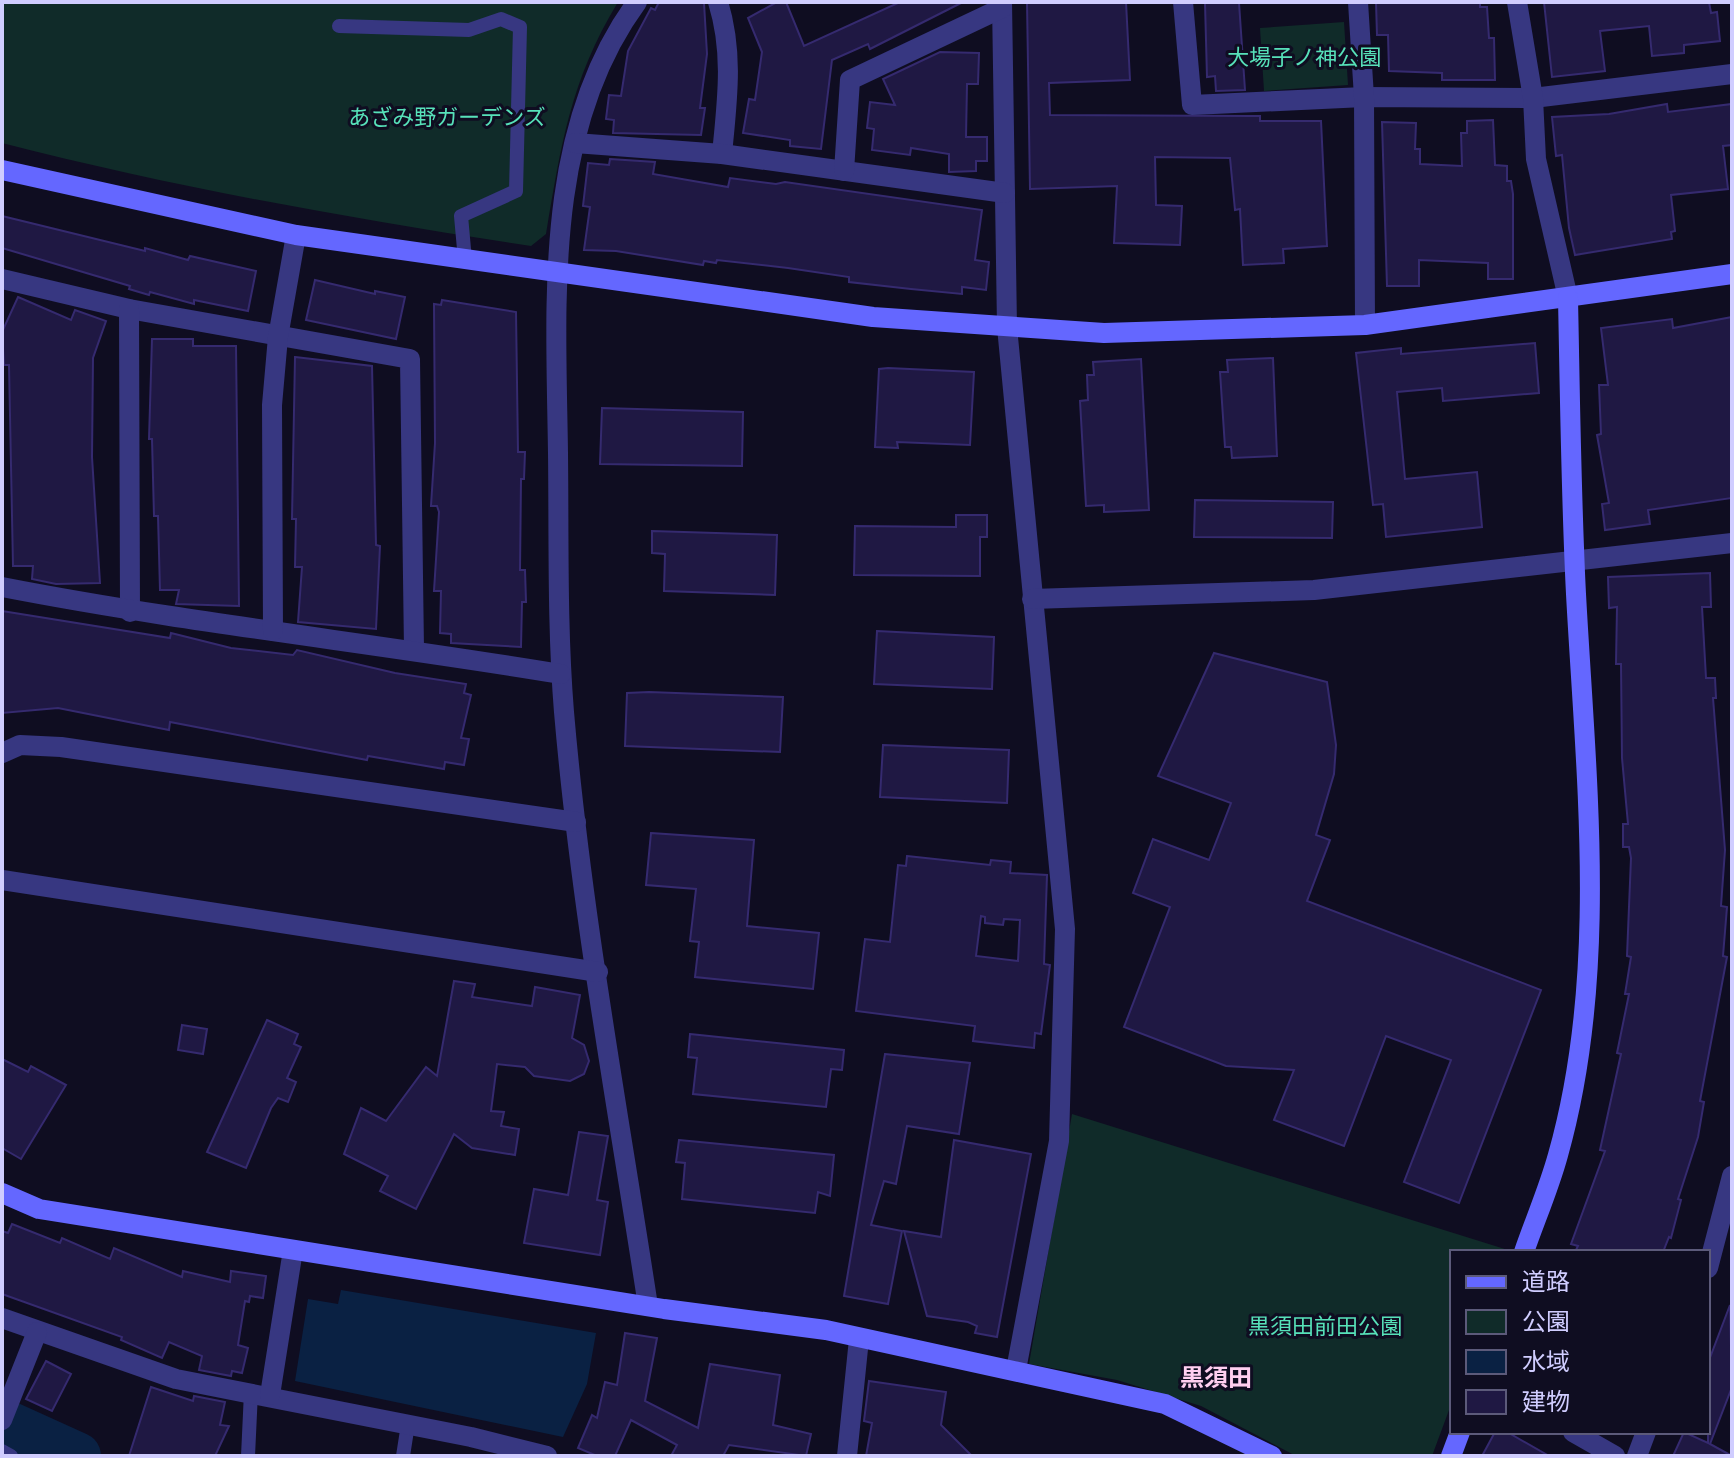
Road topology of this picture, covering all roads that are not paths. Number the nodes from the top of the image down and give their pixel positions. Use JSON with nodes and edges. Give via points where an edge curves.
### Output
{"nodes":[{"id":1,"x":637,"y":2,"type":"edge"},
{"id":2,"x":718,"y":2,"type":"edge"},
{"id":3,"x":1183,"y":2,"type":"edge"},
{"id":4,"x":1358,"y":2,"type":"edge"},
{"id":5,"x":1517,"y":2,"type":"edge"},
{"id":6,"x":1002,"y":5,"type":"edge"},
{"id":7,"x":339,"y":26,"type":"dead end"},
{"id":8,"x":1732,"y":74,"type":"edge"},
{"id":9,"x":1364,"y":97,"type":"junction"},
{"id":10,"x":1533,"y":98,"type":"junction"},
{"id":11,"x":575,"y":143,"type":"junction"},
{"id":12,"x":722,"y":154,"type":"junction"},
{"id":13,"x":2,"y":170,"type":"edge"},
{"id":14,"x":844,"y":171,"type":"junction"},
{"id":15,"x":1005,"y":193,"type":"junction"},
{"id":16,"x":296,"y":235,"type":"junction"},
{"id":17,"x":465,"y":260,"type":"junction"},
{"id":18,"x":555,"y":272,"type":"junction"},
{"id":19,"x":1732,"y":274,"type":"edge"},
{"id":20,"x":2,"y":279,"type":"edge"},
{"id":21,"x":1568,"y":298,"type":"junction"},
{"id":22,"x":129,"y":309,"type":"junction"},
{"id":23,"x":1365,"y":325,"type":"junction"},
{"id":24,"x":1007,"y":327,"type":"junction"},
{"id":25,"x":278,"y":337,"type":"junction"},
{"id":26,"x":1732,"y":543,"type":"edge"},
{"id":27,"x":1574,"y":563,"type":"junction"},
{"id":28,"x":2,"y":587,"type":"edge"},
{"id":29,"x":1032,"y":599,"type":"junction"},
{"id":30,"x":130,"y":612,"type":"junction"},
{"id":31,"x":273,"y":631,"type":"junction"},
{"id":32,"x":414,"y":649,"type":"junction"},
{"id":33,"x":561,"y":674,"type":"junction"},
{"id":34,"x":2,"y":753,"type":"edge"},
{"id":35,"x":576,"y":822,"type":"junction"},
{"id":36,"x":2,"y":880,"type":"edge"},
{"id":37,"x":598,"y":972,"type":"junction"},
{"id":38,"x":1732,"y":1176,"type":"edge"},
{"id":39,"x":2,"y":1193,"type":"edge"},
{"id":40,"x":293,"y":1250,"type":"junction"},
{"id":41,"x":1525,"y":1250,"type":"edge"},
{"id":42,"x":1710,"y":1260,"type":"edge"},
{"id":43,"x":648,"y":1306,"type":"junction"},
{"id":44,"x":2,"y":1318,"type":"edge"},
{"id":45,"x":37,"y":1332,"type":"junction"},
{"id":46,"x":859,"y":1339,"type":"junction"},
{"id":47,"x":1016,"y":1370,"type":"junction"},
{"id":48,"x":261,"y":1394,"type":"junction"},
{"id":49,"x":6,"y":1411,"type":"edge"},
{"id":50,"x":408,"y":1424,"type":"junction"},
{"id":51,"x":1459,"y":1434,"type":"edge"},
{"id":52,"x":1576,"y":1434,"type":"edge"},
{"id":53,"x":1645,"y":1434,"type":"edge"},
{"id":54,"x":2,"y":1451,"type":"edge"},
{"id":55,"x":11,"y":1456,"type":"edge"},
{"id":56,"x":248,"y":1456,"type":"edge"},
{"id":57,"x":403,"y":1456,"type":"edge"},
{"id":58,"x":547,"y":1456,"type":"edge"},
{"id":59,"x":847,"y":1456,"type":"edge"},
{"id":60,"x":1272,"y":1456,"type":"edge"},
{"id":61,"x":1451,"y":1456,"type":"edge"},
{"id":62,"x":1615,"y":1456,"type":"edge"},
{"id":63,"x":1637,"y":1456,"type":"edge"}],
"edges":[{"from":1,"to":11,"type":"street","via":[[590,89]]},
{"from":2,"to":12,"type":"street","via":[[730,75]]},
{"from":3,"to":9,"type":"street","via":[[1192,105]]},
{"from":4,"to":9,"type":"street"},
{"from":5,"to":10,"type":"street"},
{"from":6,"to":14,"type":"street","via":[[850,80]]},
{"from":6,"to":15,"type":"street"},
{"from":7,"to":17,"type":"lane","via":[[469,30],[501,19],[520,27],[516,191],[461,216]]},
{"from":8,"to":10,"type":"street"},
{"from":9,"to":10,"type":"street"},
{"from":9,"to":23,"type":"street"},
{"from":10,"to":21,"type":"street","via":[[1536,159]]},
{"from":11,"to":12,"type":"street"},
{"from":11,"to":18,"type":"street"},
{"from":12,"to":14,"type":"street"},
{"from":13,"to":16,"type":"street"},
{"from":14,"to":15,"type":"street"},
{"from":15,"to":24,"type":"street"},
{"from":16,"to":17,"type":"street"},
{"from":16,"to":25,"type":"street"},
{"from":17,"to":18,"type":"street"},
{"from":18,"to":24,"type":"street","via":[[873,317]]},
{"from":18,"to":33,"type":"street"},
{"from":19,"to":21,"type":"street"},
{"from":20,"to":22,"type":"street"},
{"from":21,"to":23,"type":"street"},
{"from":21,"to":27,"type":"street"},
{"from":22,"to":25,"type":"street"},
{"from":22,"to":30,"type":"street"},
{"from":23,"to":24,"type":"street","via":[[1104,333]]},
{"from":24,"to":29,"type":"street"},
{"from":25,"to":31,"type":"street","via":[[272,405]]},
{"from":25,"to":32,"type":"street","via":[[410,359]]},
{"from":26,"to":27,"type":"street"},
{"from":27,"to":29,"type":"street","via":[[1314,590]]},
{"from":27,"to":41,"type":"street","via":[[1591,878],[1584,1005],[1558,1154]]},
{"from":28,"to":30,"type":"street"},
{"from":29,"to":47,"type":"street","via":[[1065,929],[1059,1141]]},
{"from":30,"to":31,"type":"street"},
{"from":31,"to":32,"type":"street"},
{"from":32,"to":33,"type":"street"},
{"from":33,"to":35,"type":"street"},
{"from":34,"to":35,"type":"street","via":[[20,745],[61,747]]},
{"from":35,"to":37,"type":"street"},
{"from":36,"to":37,"type":"street"},
{"from":37,"to":43,"type":"street"},
{"from":38,"to":42,"type":"street"},
{"from":39,"to":40,"type":"street","via":[[39,1209]]},
{"from":40,"to":43,"type":"street"},
{"from":40,"to":48,"type":"street"},
{"from":43,"to":46,"type":"street"},
{"from":44,"to":45,"type":"street"},
{"from":45,"to":48,"type":"street","via":[[176,1379]]},
{"from":45,"to":49,"type":"street"},
{"from":46,"to":47,"type":"street"},
{"from":46,"to":59,"type":"street"},
{"from":47,"to":60,"type":"street","via":[[1165,1404]]},
{"from":48,"to":50,"type":"street"},
{"from":48,"to":56,"type":"lane"},
{"from":50,"to":57,"type":"lane"},
{"from":50,"to":58,"type":"street"},
{"from":51,"to":61,"type":"street"},
{"from":52,"to":62,"type":"street"},
{"from":53,"to":63,"type":"street"},
{"from":54,"to":55,"type":"lane"}]}
